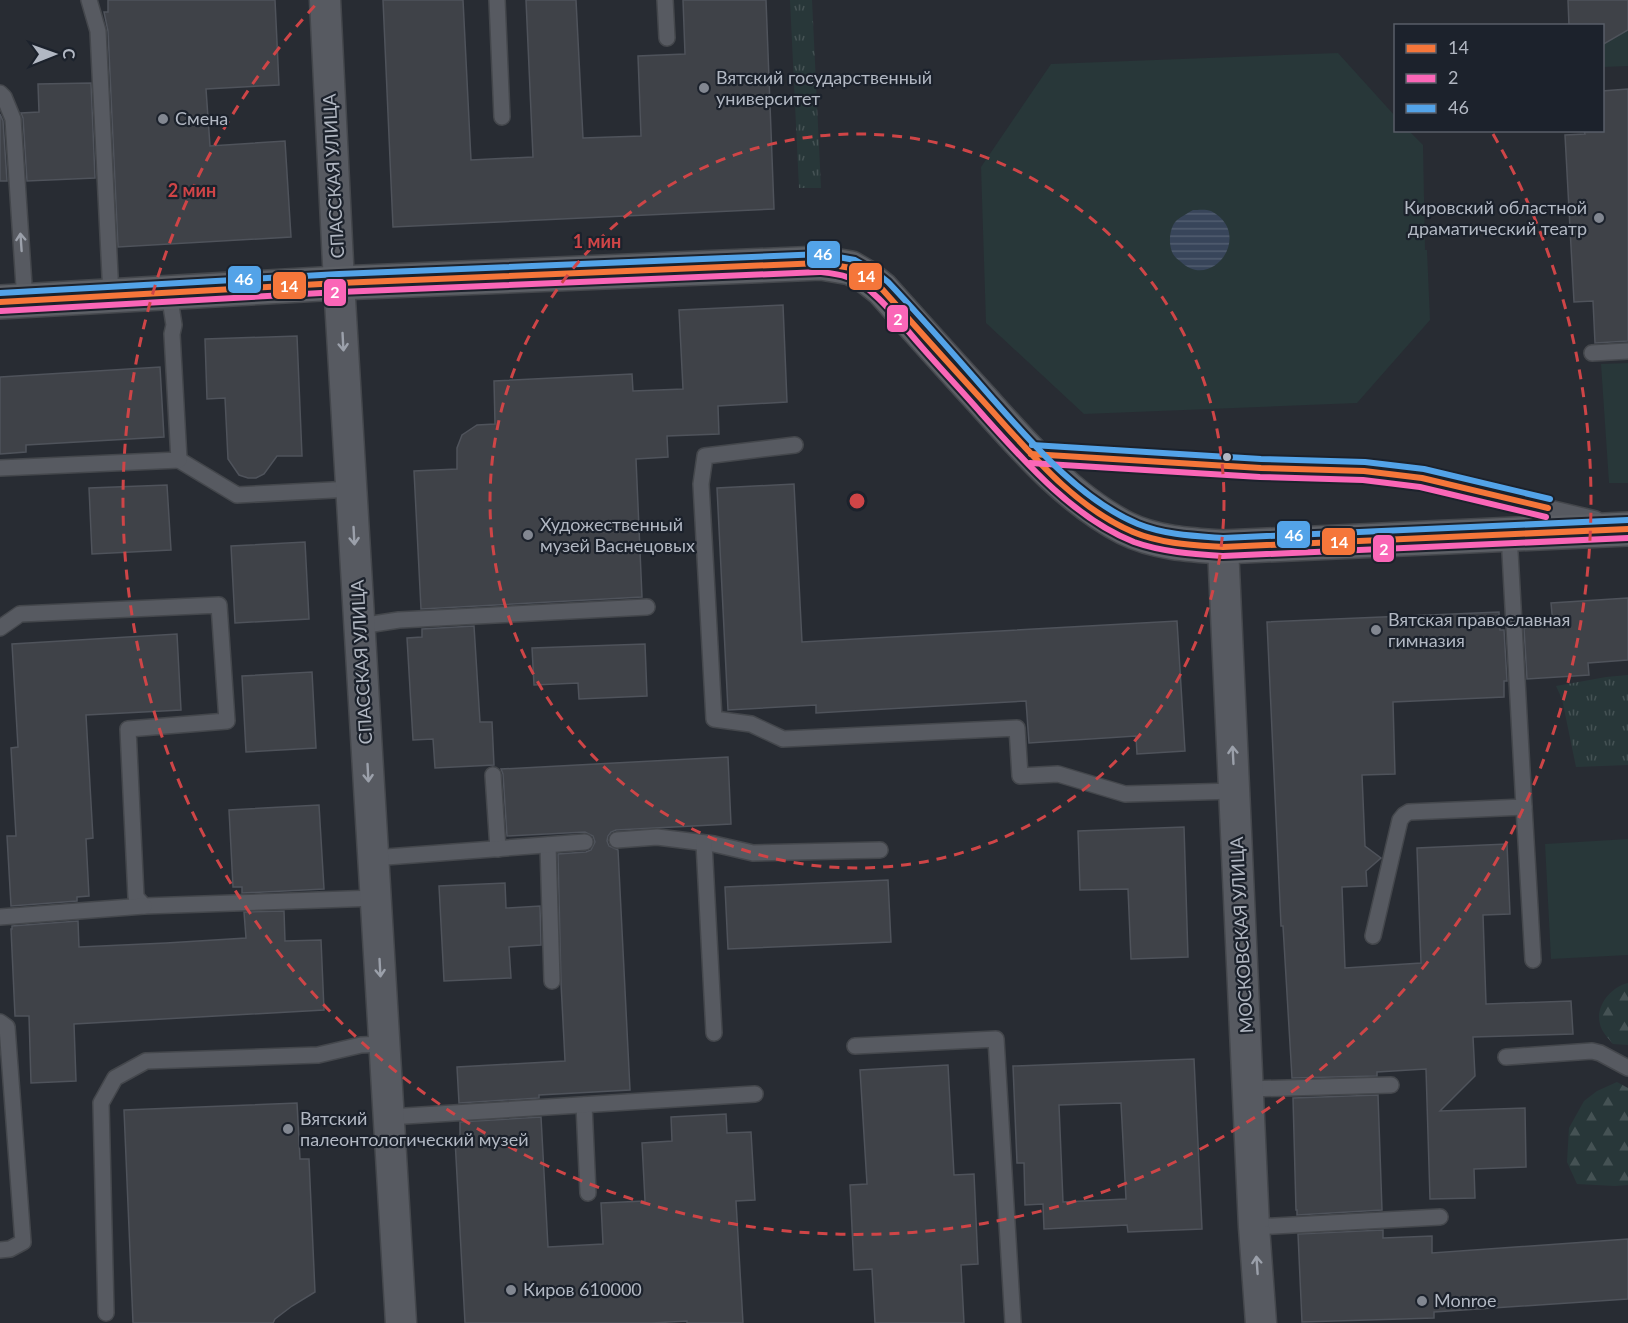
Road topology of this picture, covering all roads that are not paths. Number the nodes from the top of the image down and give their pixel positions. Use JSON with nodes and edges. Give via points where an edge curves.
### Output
{"nodes":[{"id":1,"x":89,"y":0,"type":"edge"},
{"id":2,"x":325,"y":0,"type":"edge"},
{"id":3,"x":497,"y":0,"type":"edge"},
{"id":4,"x":665,"y":0,"type":"edge"},
{"id":5,"x":666,"y":38,"type":"dead end"},
{"id":6,"x":0,"y":93,"type":"edge"},
{"id":7,"x":502,"y":117,"type":"dead end"},
{"id":8,"x":339,"y":283,"type":"junction"},
{"id":9,"x":169,"y":293,"type":"junction"},
{"id":10,"x":111,"y":296,"type":"junction"},
{"id":11,"x":13,"y":302,"type":"edge"},
{"id":12,"x":1628,"y":351,"type":"edge"},
{"id":13,"x":1592,"y":353,"type":"dead end"},
{"id":14,"x":795,"y":445,"type":"dead end"},
{"id":15,"x":1031,"y":454,"type":"junction"},
{"id":16,"x":179,"y":460,"type":"junction"},
{"id":17,"x":0,"y":468,"type":"edge"},
{"id":18,"x":352,"y":489,"type":"junction"},
{"id":19,"x":1628,"y":528,"type":"edge"},
{"id":20,"x":1509,"y":534,"type":"junction"},
{"id":21,"x":1223,"y":547,"type":"junction"},
{"id":22,"x":647,"y":607,"type":"dead end"},
{"id":23,"x":360,"y":626,"type":"junction"},
{"id":24,"x":0,"y":628,"type":"edge"},
{"id":25,"x":493,"y":775,"type":"dead end"},
{"id":26,"x":1235,"y":791,"type":"junction"},
{"id":27,"x":1524,"y":807,"type":"junction"},
{"id":28,"x":617,"y":840,"type":"dead end"},
{"id":29,"x":585,"y":842,"type":"dead end"},
{"id":30,"x":704,"y":843,"type":"junction"},
{"id":31,"x":548,"y":845,"type":"junction"},
{"id":32,"x":498,"y":849,"type":"junction"},
{"id":33,"x":880,"y":850,"type":"dead end"},
{"id":34,"x":374,"y":858,"type":"junction"},
{"id":35,"x":376,"y":898,"type":"junction"},
{"id":36,"x":144,"y":906,"type":"junction"},
{"id":37,"x":0,"y":917,"type":"edge"},
{"id":38,"x":1373,"y":936,"type":"dead end"},
{"id":39,"x":1533,"y":960,"type":"dead end"},
{"id":40,"x":552,"y":981,"type":"dead end"},
{"id":41,"x":0,"y":1022,"type":"edge"},
{"id":42,"x":714,"y":1033,"type":"dead end"},
{"id":43,"x":384,"y":1044,"type":"junction"},
{"id":44,"x":855,"y":1046,"type":"dead end"},
{"id":45,"x":1506,"y":1057,"type":"dead end"},
{"id":46,"x":1628,"y":1068,"type":"edge"},
{"id":47,"x":1390,"y":1085,"type":"dead end"},
{"id":48,"x":1249,"y":1089,"type":"junction"},
{"id":49,"x":755,"y":1094,"type":"dead end"},
{"id":50,"x":584,"y":1105,"type":"junction"},
{"id":51,"x":389,"y":1117,"type":"junction"},
{"id":52,"x":588,"y":1193,"type":"dead end"},
{"id":53,"x":1440,"y":1217,"type":"dead end"},
{"id":54,"x":1254,"y":1227,"type":"junction"},
{"id":55,"x":0,"y":1250,"type":"edge"},
{"id":56,"x":106,"y":1313,"type":"dead end"},
{"id":57,"x":401,"y":1323,"type":"edge"},
{"id":58,"x":1013,"y":1323,"type":"edge"},
{"id":59,"x":1261,"y":1323,"type":"edge"}],
"edges":[{"from":1,"to":10,"type":"lane","via":[[98,32]]},
{"from":2,"to":8,"type":"street","name":"СПАССКАЯ УЛИЦА"},
{"from":3,"to":7,"type":"lane"},
{"from":4,"to":5,"type":"lane"},
{"from":11,"to":6,"type":"lane","one_way":true,"via":[[13,119]]},
{"from":8,"to":9,"type":"main road"},
{"from":8,"to":15,"type":"main road","via":[[821,263],[850,268],[882,289]]},
{"from":8,"to":18,"type":"street","name":"СПАССКАЯ УЛИЦА","one_way":true},
{"from":9,"to":10,"type":"main road"},
{"from":9,"to":16,"type":"lane","via":[[174,325]]},
{"from":10,"to":11,"type":"main road"},
{"from":12,"to":13,"type":"lane"},
{"from":14,"to":26,"type":"lane","via":[[705,456],[701,484],[714,719],[751,724],[783,739],[1017,728],[1020,776],[1058,774],[1125,794]]},
{"from":15,"to":19,"type":"lane","via":[[1411,476]]},
{"from":15,"to":21,"type":"main road","via":[[1073,492],[1124,527],[1161,541]]},
{"from":16,"to":17,"type":"lane"},
{"from":16,"to":18,"type":"lane","via":[[237,495]]},
{"from":18,"to":23,"type":"street","name":"СПАССКАЯ УЛИЦА","one_way":true},
{"from":19,"to":20,"type":"main road"},
{"from":20,"to":21,"type":"main road"},
{"from":20,"to":27,"type":"lane"},
{"from":26,"to":21,"type":"street","name":"МОСКОВСКАЯ УЛИЦА","one_way":true},
{"from":22,"to":23,"type":"lane","via":[[399,620]]},
{"from":23,"to":34,"type":"street","name":"СПАССКАЯ УЛИЦА","one_way":true},
{"from":24,"to":36,"type":"lane","via":[[20,614],[219,605],[227,721],[128,729],[136,897]]},
{"from":25,"to":32,"type":"lane"},
{"from":26,"to":48,"type":"street","name":"МОСКОВСКАЯ УЛИЦА"},
{"from":27,"to":38,"type":"lane","via":[[1404,815]]},
{"from":27,"to":39,"type":"lane"},
{"from":28,"to":30,"type":"lane","via":[[657,837]]},
{"from":29,"to":31,"type":"lane"},
{"from":30,"to":33,"type":"lane","via":[[753,853]]},
{"from":30,"to":42,"type":"lane"},
{"from":31,"to":32,"type":"lane"},
{"from":31,"to":40,"type":"lane"},
{"from":32,"to":34,"type":"lane"},
{"from":34,"to":35,"type":"street","name":"СПАССКАЯ УЛИЦА"},
{"from":35,"to":36,"type":"lane"},
{"from":35,"to":43,"type":"street","name":"СПАССКАЯ УЛИЦА","one_way":true},
{"from":36,"to":37,"type":"lane"},
{"from":41,"to":55,"type":"lane","via":[[7,1027],[23,1242]]},
{"from":43,"to":51,"type":"street","name":"СПАССКАЯ УЛИЦА"},
{"from":43,"to":56,"type":"lane","via":[[318,1055],[146,1061],[116,1078],[101,1103]]},
{"from":44,"to":58,"type":"lane","via":[[996,1039]]},
{"from":45,"to":46,"type":"lane","via":[[1592,1051]]},
{"from":47,"to":48,"type":"lane"},
{"from":48,"to":54,"type":"street","name":"МОСКОВСКАЯ УЛИЦА"},
{"from":49,"to":50,"type":"lane"},
{"from":50,"to":51,"type":"lane"},
{"from":50,"to":52,"type":"lane"},
{"from":51,"to":57,"type":"street","name":"СПАССКАЯ УЛИЦА"},
{"from":53,"to":54,"type":"lane"},
{"from":59,"to":54,"type":"street","name":"МОСКОВСКАЯ УЛИЦА","one_way":true}]}
